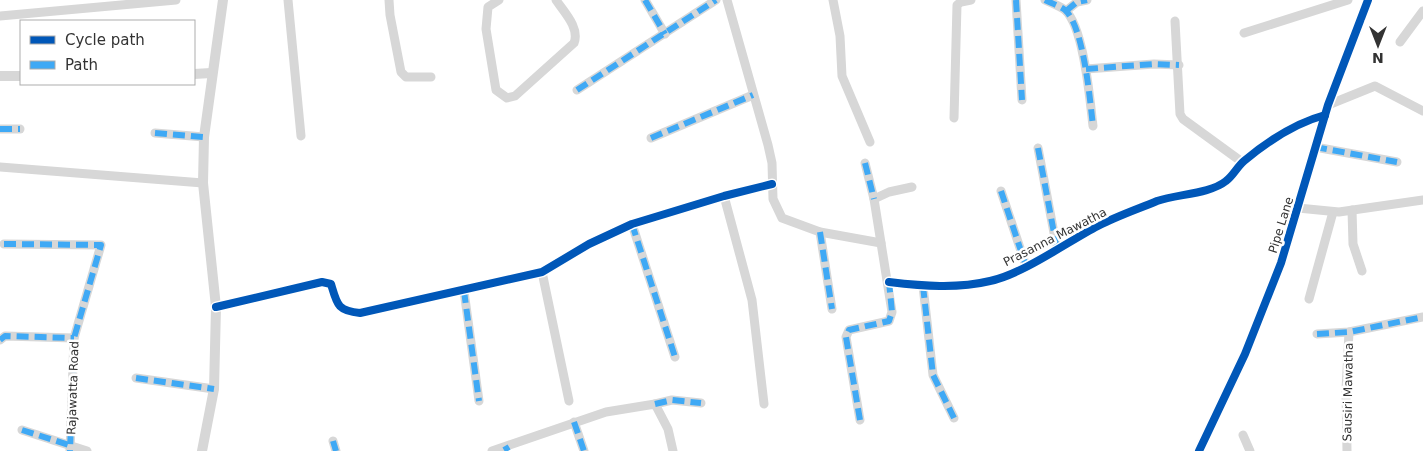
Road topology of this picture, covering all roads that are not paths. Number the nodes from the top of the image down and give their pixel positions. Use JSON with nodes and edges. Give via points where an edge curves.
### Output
{"nodes":[{"id":1,"x":176,"y":0,"type":"edge"},
{"id":2,"x":223,"y":0,"type":"edge"},
{"id":3,"x":288,"y":0,"type":"edge"},
{"id":4,"x":389,"y":0,"type":"edge"},
{"id":5,"x":556,"y":0,"type":"edge"},
{"id":6,"x":645,"y":0,"type":"edge"},
{"id":7,"x":716,"y":0,"type":"edge"},
{"id":8,"x":727,"y":0,"type":"edge"},
{"id":9,"x":833,"y":0,"type":"edge"},
{"id":10,"x":971,"y":0,"type":"edge"},
{"id":11,"x":1016,"y":0,"type":"edge"},
{"id":12,"x":1045,"y":0,"type":"edge"},
{"id":13,"x":1087,"y":0,"type":"edge"},
{"id":14,"x":1348,"y":0,"type":"edge"},
{"id":15,"x":1368,"y":0,"type":"edge"},
{"id":16,"x":496,"y":1,"type":"edge"},
{"id":17,"x":1066,"y":10,"type":"junction"},
{"id":18,"x":1423,"y":11,"type":"edge"},
{"id":19,"x":0,"y":16,"type":"edge"},
{"id":20,"x":1175,"y":21,"type":"dead end"},
{"id":21,"x":1244,"y":33,"type":"dead end"},
{"id":22,"x":665,"y":34,"type":"junction"},
{"id":23,"x":1400,"y":42,"type":"dead end"},
{"id":24,"x":1179,"y":65,"type":"junction"},
{"id":25,"x":1086,"y":69,"type":"junction"},
{"id":26,"x":195,"y":74,"type":"edge"},
{"id":27,"x":211,"y":74,"type":"junction"},
{"id":28,"x":0,"y":76,"type":"edge"},
{"id":29,"x":20,"y":76,"type":"edge"},
{"id":30,"x":431,"y":77,"type":"dead end"},
{"id":31,"x":577,"y":90,"type":"dead end"},
{"id":32,"x":753,"y":96,"type":"junction"},
{"id":33,"x":1022,"y":100,"type":"dead end"},
{"id":34,"x":1326,"y":110,"type":"junction"},
{"id":35,"x":1423,"y":111,"type":"edge"},
{"id":36,"x":954,"y":118,"type":"dead end"},
{"id":37,"x":1093,"y":126,"type":"dead end"},
{"id":38,"x":0,"y":129,"type":"edge"},
{"id":39,"x":20,"y":129,"type":"dead end"},
{"id":40,"x":155,"y":133,"type":"dead end"},
{"id":41,"x":301,"y":136,"type":"dead end"},
{"id":42,"x":204,"y":137,"type":"junction"},
{"id":43,"x":651,"y":138,"type":"dead end"},
{"id":44,"x":870,"y":142,"type":"dead end"},
{"id":45,"x":1315,"y":147,"type":"junction"},
{"id":46,"x":1038,"y":148,"type":"dead end"},
{"id":47,"x":1242,"y":162,"type":"junction"},
{"id":48,"x":1397,"y":162,"type":"dead end"},
{"id":49,"x":865,"y":163,"type":"dead end"},
{"id":50,"x":0,"y":167,"type":"edge"},
{"id":51,"x":203,"y":183,"type":"junction"},
{"id":52,"x":772,"y":184,"type":"junction"},
{"id":53,"x":912,"y":187,"type":"dead end"},
{"id":54,"x":1000,"y":191,"type":"dead end"},
{"id":55,"x":724,"y":196,"type":"junction"},
{"id":56,"x":874,"y":199,"type":"junction"},
{"id":57,"x":1423,"y":200,"type":"edge"},
{"id":58,"x":1298,"y":208,"type":"junction"},
{"id":59,"x":1352,"y":210,"type":"junction"},
{"id":60,"x":1333,"y":212,"type":"junction"},
{"id":61,"x":632,"y":224,"type":"junction"},
{"id":62,"x":820,"y":232,"type":"junction"},
{"id":63,"x":881,"y":243,"type":"junction"},
{"id":64,"x":4,"y":244,"type":"dead end"},
{"id":65,"x":1057,"y":249,"type":"junction"},
{"id":66,"x":1026,"y":266,"type":"junction"},
{"id":67,"x":1362,"y":271,"type":"dead end"},
{"id":68,"x":542,"y":272,"type":"junction"},
{"id":69,"x":889,"y":282,"type":"junction"},
{"id":70,"x":923,"y":286,"type":"junction"},
{"id":71,"x":464,"y":291,"type":"junction"},
{"id":72,"x":1309,"y":299,"type":"dead end"},
{"id":73,"x":216,"y":307,"type":"junction"},
{"id":74,"x":832,"y":309,"type":"dead end"},
{"id":75,"x":1423,"y":317,"type":"edge"},
{"id":76,"x":1349,"y":332,"type":"junction"},
{"id":77,"x":1317,"y":334,"type":"dead end"},
{"id":78,"x":74,"y":338,"type":"junction"},
{"id":79,"x":0,"y":340,"type":"edge"},
{"id":80,"x":675,"y":357,"type":"dead end"},
{"id":81,"x":136,"y":378,"type":"dead end"},
{"id":82,"x":214,"y":389,"type":"junction"},
{"id":83,"x":479,"y":401,"type":"dead end"},
{"id":84,"x":569,"y":402,"type":"dead end"},
{"id":85,"x":701,"y":403,"type":"dead end"},
{"id":86,"x":654,"y":404,"type":"junction"},
{"id":87,"x":764,"y":404,"type":"dead end"},
{"id":88,"x":954,"y":418,"type":"dead end"},
{"id":89,"x":860,"y":420,"type":"dead end"},
{"id":90,"x":574,"y":422,"type":"junction"},
{"id":91,"x":22,"y":430,"type":"dead end"},
{"id":92,"x":1243,"y":435,"type":"dead end"},
{"id":93,"x":333,"y":441,"type":"dead end"},
{"id":94,"x":71,"y":449,"type":"edge"},
{"id":95,"x":506,"y":449,"type":"edge"},
{"id":96,"x":87,"y":451,"type":"edge"},
{"id":97,"x":202,"y":451,"type":"edge"},
{"id":98,"x":336,"y":451,"type":"edge"},
{"id":99,"x":492,"y":451,"type":"edge"},
{"id":100,"x":584,"y":451,"type":"edge"},
{"id":101,"x":673,"y":451,"type":"edge"},
{"id":102,"x":1199,"y":451,"type":"edge"},
{"id":103,"x":1250,"y":451,"type":"edge"},
{"id":104,"x":1347,"y":451,"type":"edge"}],
"edges":[{"from":1,"to":19,"type":"street"},
{"from":2,"to":27,"type":"street"},
{"from":3,"to":41,"type":"street"},
{"from":4,"to":30,"type":"street","via":[[401,72],[406,77]]},
{"from":5,"to":16,"type":"street","via":[[575,29],[574,43],[515,96],[507,98],[496,90],[486,29],[486,13]]},
{"from":6,"to":22,"type":"street"},
{"from":7,"to":22,"type":"street"},
{"from":8,"to":32,"type":"street"},
{"from":9,"to":44,"type":"street","via":[[842,76]]},
{"from":10,"to":36,"type":"street","via":[[957,5]]},
{"from":11,"to":33,"type":"street"},
{"from":12,"to":17,"type":"street"},
{"from":13,"to":17,"type":"street"},
{"from":14,"to":21,"type":"street"},
{"from":15,"to":34,"type":"street","name":"Pipe Lane"},
{"from":17,"to":25,"type":"street"},
{"from":18,"to":23,"type":"street"},
{"from":20,"to":24,"type":"street"},
{"from":22,"to":31,"type":"street"},
{"from":24,"to":25,"type":"street"},
{"from":24,"to":47,"type":"street","via":[[1182,119]]},
{"from":25,"to":37,"type":"street"},
{"from":26,"to":27,"type":"street"},
{"from":27,"to":42,"type":"street"},
{"from":28,"to":29,"type":"street"},
{"from":32,"to":43,"type":"street"},
{"from":32,"to":52,"type":"street","via":[[772,163]]},
{"from":34,"to":35,"type":"street","name":"Prasanna Mawatha","via":[[1375,86]]},
{"from":34,"to":45,"type":"street","name":"Pipe Lane"},
{"from":34,"to":47,"type":"street","name":"Prasanna Mawatha","via":[[1287,130]]},
{"from":38,"to":39,"type":"street"},
{"from":40,"to":42,"type":"street"},
{"from":42,"to":51,"type":"street"},
{"from":45,"to":48,"type":"street"},
{"from":45,"to":58,"type":"street","name":"Pipe Lane"},
{"from":46,"to":65,"type":"street"},
{"from":47,"to":65,"type":"street","name":"Prasanna Mawatha","via":[[1226,181],[1216,186],[1160,200],[1100,225]]},
{"from":49,"to":56,"type":"street"},
{"from":50,"to":51,"type":"street"},
{"from":51,"to":73,"type":"street"},
{"from":52,"to":55,"type":"street"},
{"from":52,"to":62,"type":"street","via":[[773,199],[782,218]]},
{"from":53,"to":56,"type":"street"},
{"from":54,"to":66,"type":"street"},
{"from":55,"to":61,"type":"street"},
{"from":55,"to":87,"type":"street","via":[[752,300]]},
{"from":56,"to":63,"type":"street"},
{"from":57,"to":59,"type":"street"},
{"from":58,"to":60,"type":"street"},
{"from":58,"to":102,"type":"street","name":"Pipe Lane","via":[[1260,318]]},
{"from":59,"to":60,"type":"street"},
{"from":59,"to":67,"type":"street","via":[[1352,244]]},
{"from":60,"to":72,"type":"street"},
{"from":61,"to":68,"type":"street","via":[[589,244]]},
{"from":61,"to":80,"type":"street"},
{"from":62,"to":63,"type":"street"},
{"from":62,"to":74,"type":"street"},
{"from":63,"to":69,"type":"street"},
{"from":64,"to":78,"type":"street","name":"Rajawatta Road","via":[[101,245]]},
{"from":65,"to":66,"type":"street","name":"Prasanna Mawatha"},
{"from":66,"to":70,"type":"street","name":"Prasanna Mawatha","via":[[983,283]]},
{"from":68,"to":71,"type":"street"},
{"from":68,"to":84,"type":"street"},
{"from":69,"to":70,"type":"street","name":"Prasanna Mawatha"},
{"from":69,"to":89,"type":"street","via":[[892,312],[889,321],[849,330],[846,337]]},
{"from":70,"to":88,"type":"street","via":[[933,375]]},
{"from":71,"to":73,"type":"street","via":[[360,313],[347,312],[337,304],[331,284],[322,282]]},
{"from":71,"to":83,"type":"street"},
{"from":73,"to":82,"type":"street"},
{"from":75,"to":76,"type":"street"},
{"from":76,"to":77,"type":"street"},
{"from":76,"to":104,"type":"street","name":"Sausiri Mawatha"},
{"from":78,"to":79,"type":"street","via":[[5,336]]},
{"from":78,"to":94,"type":"street","name":"Rajawatta Road"},
{"from":81,"to":82,"type":"street"},
{"from":82,"to":97,"type":"street"},
{"from":85,"to":86,"type":"street","via":[[672,400]]},
{"from":86,"to":90,"type":"street","via":[[606,412]]},
{"from":86,"to":101,"type":"street","via":[[668,429]]},
{"from":90,"to":95,"type":"street"},
{"from":90,"to":100,"type":"street"},
{"from":91,"to":94,"type":"street"},
{"from":92,"to":103,"type":"street"},
{"from":93,"to":98,"type":"street"},
{"from":94,"to":96,"type":"street"},
{"from":95,"to":99,"type":"street"}]}
